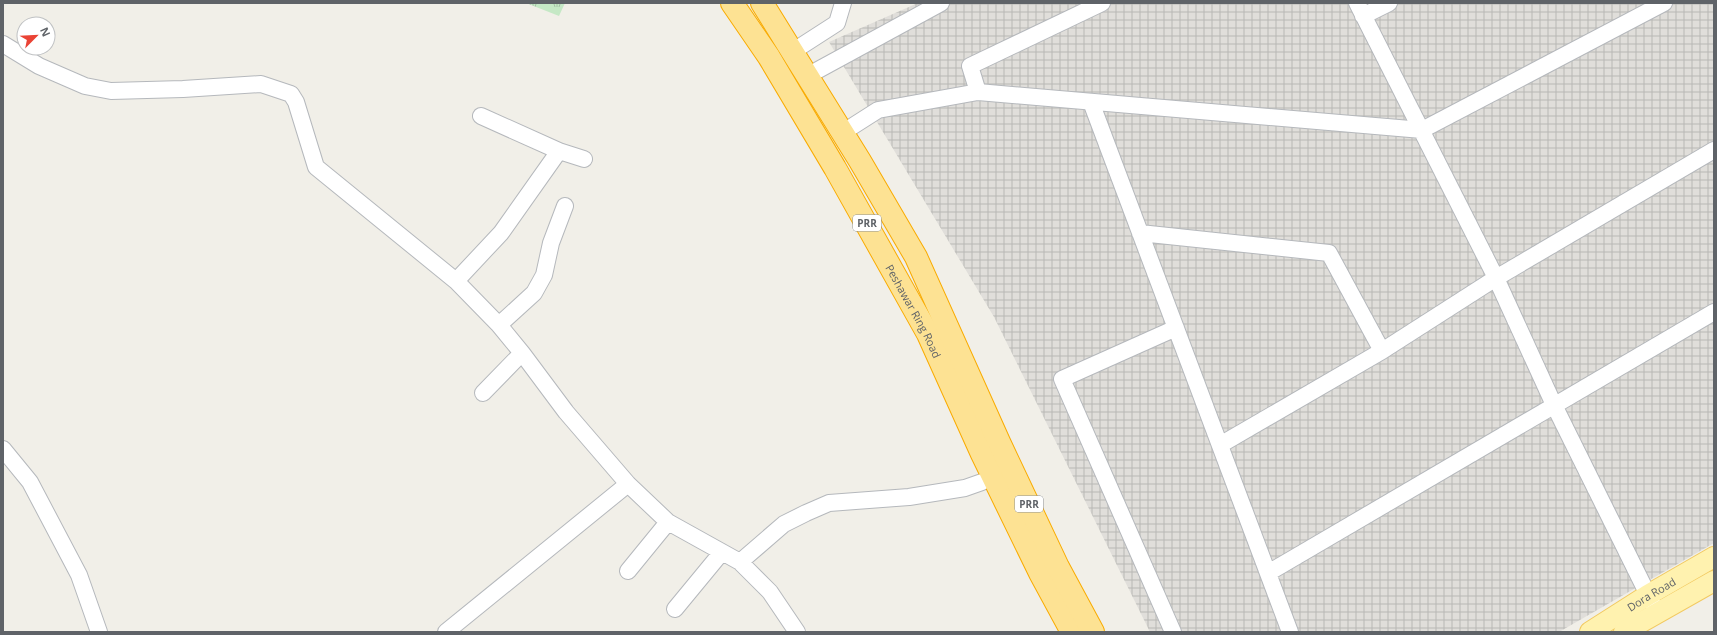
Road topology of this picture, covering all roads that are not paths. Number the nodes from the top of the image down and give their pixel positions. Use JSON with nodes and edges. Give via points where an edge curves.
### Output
{"nodes":[{"id":1,"x":732,"y":3,"type":"edge"},
{"id":2,"x":762,"y":3,"type":"edge"},
{"id":3,"x":843,"y":3,"type":"edge"},
{"id":4,"x":1102,"y":3,"type":"edge"},
{"id":5,"x":1389,"y":3,"type":"edge"},
{"id":6,"x":1664,"y":3,"type":"edge"},
{"id":7,"x":939,"y":4,"type":"edge"},
{"id":8,"x":1360,"y":9,"type":"edge"},
{"id":9,"x":3,"y":44,"type":"edge"},
{"id":10,"x":792,"y":52,"type":"junction"},
{"id":11,"x":807,"y":76,"type":"junction"},
{"id":12,"x":978,"y":92,"type":"junction"},
{"id":13,"x":1090,"y":102,"type":"junction"},
{"id":14,"x":481,"y":116,"type":"dead end"},
{"id":15,"x":1422,"y":130,"type":"junction"},
{"id":16,"x":842,"y":132,"type":"junction"},
{"id":17,"x":1714,"y":150,"type":"edge"},
{"id":18,"x":559,"y":151,"type":"junction"},
{"id":19,"x":584,"y":159,"type":"dead end"},
{"id":20,"x":565,"y":206,"type":"dead end"},
{"id":21,"x":1140,"y":233,"type":"junction"},
{"id":22,"x":1496,"y":278,"type":"junction"},
{"id":23,"x":456,"y":281,"type":"junction"},
{"id":24,"x":1714,"y":312,"type":"edge"},
{"id":25,"x":498,"y":325,"type":"junction"},
{"id":26,"x":1176,"y":328,"type":"junction"},
{"id":27,"x":1382,"y":351,"type":"junction"},
{"id":28,"x":522,"y":353,"type":"junction"},
{"id":29,"x":483,"y":393,"type":"dead end"},
{"id":30,"x":1554,"y":405,"type":"junction"},
{"id":31,"x":1220,"y":445,"type":"junction"},
{"id":32,"x":991,"y":448,"type":"junction"},
{"id":33,"x":3,"y":449,"type":"edge"},
{"id":34,"x":982,"y":482,"type":"junction"},
{"id":35,"x":628,"y":484,"type":"junction"},
{"id":36,"x":668,"y":522,"type":"junction"},
{"id":37,"x":722,"y":552,"type":"junction"},
{"id":38,"x":1714,"y":557,"type":"edge"},
{"id":39,"x":740,"y":562,"type":"junction"},
{"id":40,"x":1049,"y":570,"type":"junction"},
{"id":41,"x":628,"y":571,"type":"dead end"},
{"id":42,"x":1268,"y":573,"type":"junction"},
{"id":43,"x":1714,"y":580,"type":"edge"},
{"id":44,"x":1653,"y":604,"type":"junction"},
{"id":45,"x":675,"y":608,"type":"dead end"},
{"id":46,"x":99,"y":632,"type":"edge"},
{"id":47,"x":446,"y":632,"type":"edge"},
{"id":48,"x":797,"y":632,"type":"edge"},
{"id":49,"x":1056,"y":632,"type":"edge"},
{"id":50,"x":1072,"y":632,"type":"edge"},
{"id":51,"x":1093,"y":632,"type":"edge"},
{"id":52,"x":1109,"y":632,"type":"edge"},
{"id":53,"x":1173,"y":632,"type":"edge"},
{"id":54,"x":1290,"y":632,"type":"edge"},
{"id":55,"x":1590,"y":632,"type":"edge"},
{"id":56,"x":1624,"y":632,"type":"edge"}],
"edges":[{"from":1,"to":32,"type":"highway","name":"Peshawar Ring Road","number":"PRR","via":[[769,57],[835,168]]},
{"from":2,"to":10,"type":"highway","name":"Peshawar Ring Road","number":"PRR"},
{"from":3,"to":10,"type":"street","via":[[837,23]]},
{"from":4,"to":12,"type":"street","via":[[970,66]]},
{"from":5,"to":8,"type":"street"},
{"from":6,"to":15,"type":"street"},
{"from":7,"to":11,"type":"street"},
{"from":8,"to":15,"type":"street"},
{"from":9,"to":23,"type":"street","via":[[39,66],[85,86],[112,91],[261,84],[291,94],[296,102],[316,167]]},
{"from":10,"to":11,"type":"highway","name":"Peshawar Ring Road","number":"PRR"},
{"from":11,"to":16,"type":"highway","name":"Peshawar Ring Road","number":"PRR"},
{"from":12,"to":13,"type":"street"},
{"from":12,"to":16,"type":"street","via":[[878,110]]},
{"from":13,"to":15,"type":"street"},
{"from":13,"to":21,"type":"street"},
{"from":14,"to":18,"type":"street"},
{"from":15,"to":22,"type":"street"},
{"from":16,"to":32,"type":"highway","name":"Peshawar Ring Road","number":"PRR","via":[[916,257]]},
{"from":17,"to":22,"type":"street"},
{"from":18,"to":19,"type":"street"},
{"from":18,"to":23,"type":"street","via":[[501,233]]},
{"from":20,"to":25,"type":"street","via":[[551,243],[544,275],[534,293]]},
{"from":21,"to":26,"type":"street"},
{"from":21,"to":27,"type":"street","via":[[1329,253]]},
{"from":22,"to":27,"type":"street"},
{"from":22,"to":30,"type":"street"},
{"from":23,"to":25,"type":"street"},
{"from":24,"to":30,"type":"street"},
{"from":25,"to":28,"type":"street"},
{"from":26,"to":31,"type":"street"},
{"from":26,"to":53,"type":"street","via":[[1062,379]]},
{"from":27,"to":31,"type":"street"},
{"from":28,"to":29,"type":"street"},
{"from":28,"to":35,"type":"street","via":[[566,412]]},
{"from":30,"to":42,"type":"street"},
{"from":30,"to":44,"type":"street"},
{"from":31,"to":42,"type":"street"},
{"from":32,"to":34,"type":"highway","via":[[981,477]]},
{"from":32,"to":40,"type":"highway","name":"Peshawar Ring Road","number":"PRR"},
{"from":32,"to":52,"type":"highway","via":[[1020,462],[1041,500],[1071,566]]},
{"from":33,"to":46,"type":"street","via":[[30,482],[65,548],[79,575]]},
{"from":34,"to":39,"type":"street","via":[[965,488],[909,497],[829,504],[784,524]]},
{"from":34,"to":49,"type":"highway","via":[[1027,578]]},
{"from":35,"to":36,"type":"street"},
{"from":35,"to":47,"type":"street"},
{"from":36,"to":37,"type":"street"},
{"from":36,"to":41,"type":"street"},
{"from":37,"to":39,"type":"street"},
{"from":37,"to":45,"type":"street"},
{"from":38,"to":44,"type":"main road","name":"Dora Road"},
{"from":39,"to":48,"type":"street","via":[[770,592]]},
{"from":40,"to":50,"type":"highway","name":"Peshawar Ring Road","number":"PRR"},
{"from":40,"to":51,"type":"highway","name":"Peshawar Ring Road","number":"PRR"},
{"from":42,"to":54,"type":"street"},
{"from":43,"to":44,"type":"main road"},
{"from":44,"to":55,"type":"main road","name":"Dora Road"},
{"from":44,"to":56,"type":"main road"}]}
